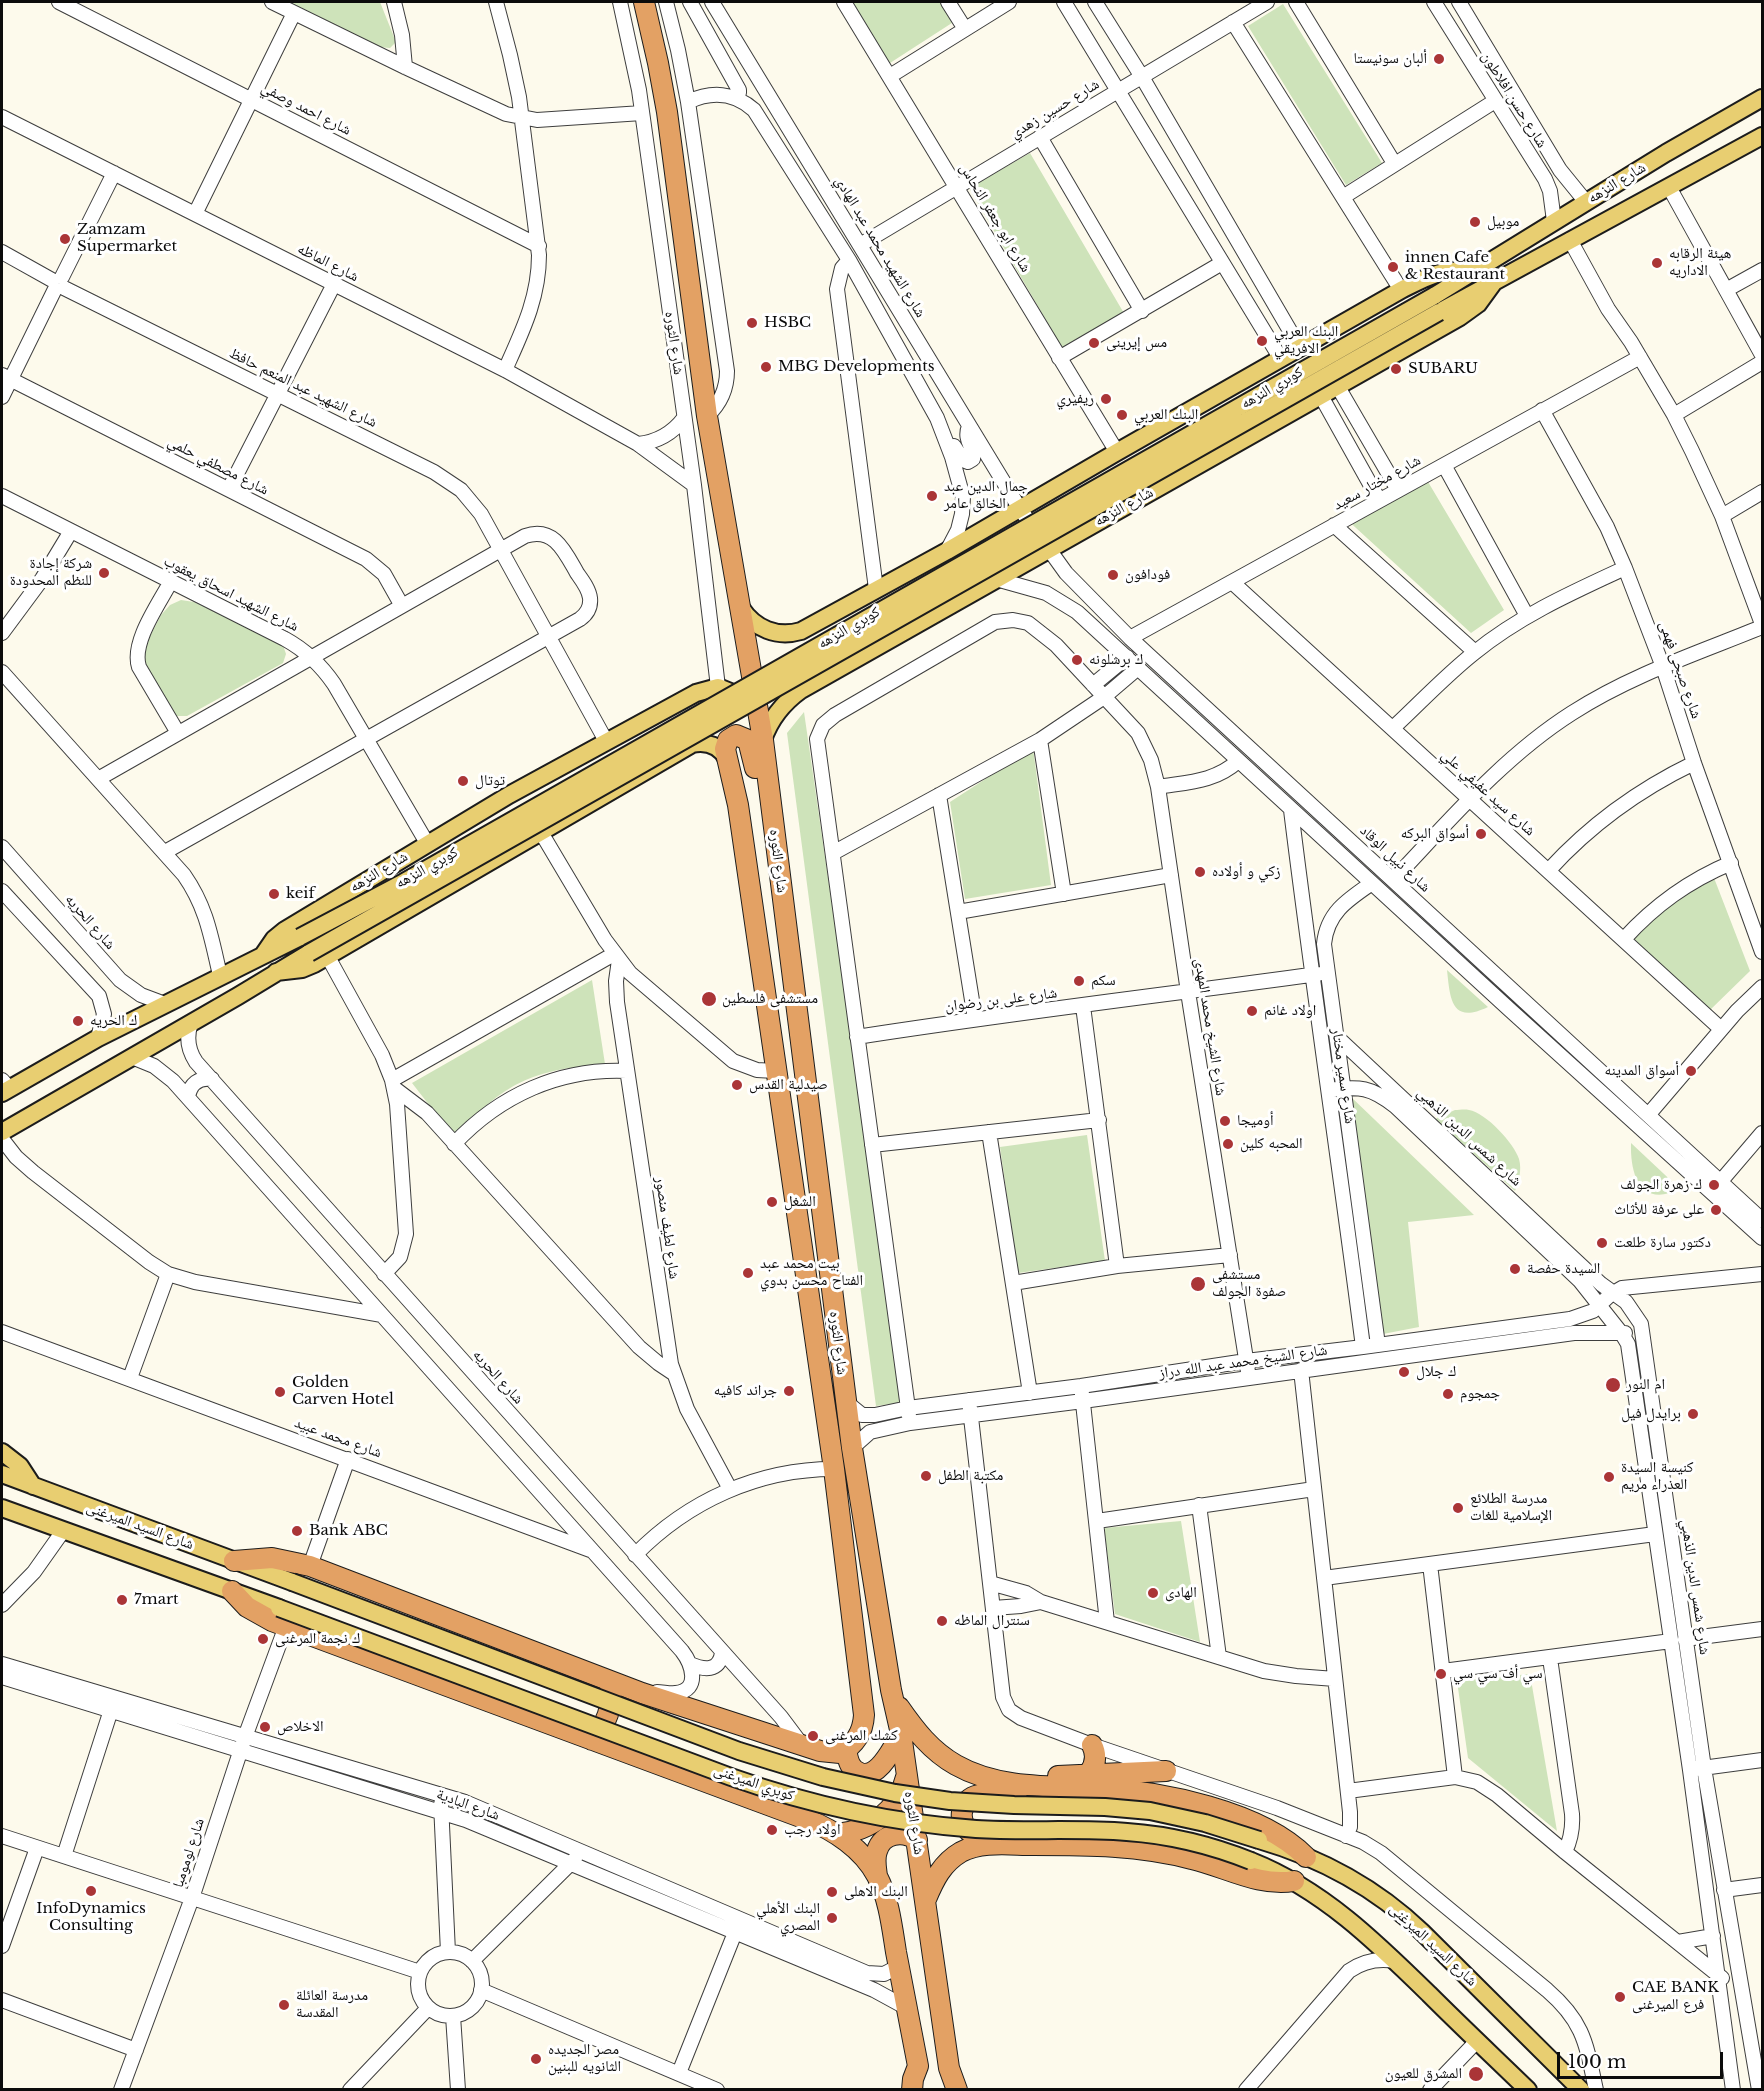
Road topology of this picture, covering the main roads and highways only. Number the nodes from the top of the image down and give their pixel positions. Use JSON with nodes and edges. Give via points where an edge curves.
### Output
{"nodes":[{"id":1,"x":644,"y":2,"type":"edge"},
{"id":2,"x":1762,"y":98,"type":"edge"},
{"id":3,"x":1762,"y":136,"type":"edge"},
{"id":4,"x":1473,"y":272,"type":"junction"},
{"id":5,"x":1494,"y":282,"type":"junction"},
{"id":6,"x":1436,"y":304,"type":"junction"},
{"id":7,"x":858,"y":599,"type":"junction"},
{"id":8,"x":741,"y":608,"type":"junction"},
{"id":9,"x":881,"y":644,"type":"junction"},
{"id":10,"x":759,"y":718,"type":"junction"},
{"id":11,"x":610,"y":739,"type":"junction"},
{"id":12,"x":763,"y":740,"type":"junction"},
{"id":13,"x":727,"y":759,"type":"junction"},
{"id":14,"x":635,"y":778,"type":"junction"},
{"id":15,"x":772,"y":816,"type":"junction"},
{"id":16,"x":263,"y":956,"type":"junction"},
{"id":17,"x":276,"y":972,"type":"junction"},
{"id":18,"x":4,"y":1087,"type":"edge"},
{"id":19,"x":2,"y":1132,"type":"edge"},
{"id":20,"x":2,"y":1452,"type":"edge"},
{"id":21,"x":2,"y":1474,"type":"edge"},
{"id":22,"x":33,"y":1486,"type":"junction"},
{"id":23,"x":2,"y":1508,"type":"edge"},
{"id":24,"x":10,"y":1516,"type":"edge"},
{"id":25,"x":234,"y":1561,"type":"junction"},
{"id":26,"x":291,"y":1582,"type":"joint"},
{"id":27,"x":232,"y":1592,"type":"joint"},
{"id":28,"x":282,"y":1617,"type":"junction"},
{"id":29,"x":609,"y":1680,"type":"junction"},
{"id":30,"x":894,"y":1699,"type":"junction"},
{"id":31,"x":902,"y":1734,"type":"junction"},
{"id":32,"x":592,"y":1740,"type":"junction"},
{"id":33,"x":1092,"y":1745,"type":"road end"},
{"id":34,"x":846,"y":1749,"type":"junction"},
{"id":35,"x":1166,"y":1771,"type":"road end"},
{"id":36,"x":1089,"y":1773,"type":"junction"},
{"id":37,"x":907,"y":1774,"type":"junction"},
{"id":38,"x":1029,"y":1785,"type":"junction"},
{"id":39,"x":837,"y":1834,"type":"junction"},
{"id":40,"x":917,"y":1840,"type":"junction"},
{"id":41,"x":1259,"y":1840,"type":"joint"},
{"id":42,"x":989,"y":1845,"type":"junction"},
{"id":43,"x":1306,"y":1857,"type":"junction"},
{"id":44,"x":877,"y":1876,"type":"junction"},
{"id":45,"x":1294,"y":1881,"type":"junction"},
{"id":46,"x":926,"y":1899,"type":"junction"},
{"id":47,"x":912,"y":2090,"type":"edge"},
{"id":48,"x":957,"y":2090,"type":"edge"},
{"id":49,"x":1528,"y":2090,"type":"edge"},
{"id":50,"x":1581,"y":2090,"type":"edge"}],
"edges":[{"from":1,"to":8,"type":"highway","name":"شارع الثوره","via":[[667,112],[707,416]]},
{"from":2,"to":4,"type":"main road","name":"شارع النزهه"},
{"from":3,"to":5,"type":"main road","name":"شارع النزهه"},
{"from":4,"to":6,"type":"main road","name":"شارع النزهه"},
{"from":4,"to":7,"type":"main road","via":[[1442,271],[1401,291]]},
{"from":5,"to":6,"type":"main road","name":"شارع النزهه"},
{"from":5,"to":9,"type":"main road","name":"شارع النزهه","via":[[1469,311]]},
{"from":6,"to":16,"type":"main road","name":"كوبري النزهه","bridge":true,"via":[[404,882]]},
{"from":6,"to":17,"type":"main road","name":"كوبري النزهه","bridge":true},
{"from":7,"to":8,"type":"main road","via":[[801,631],[786,634],[763,629],[750,621]]},
{"from":7,"to":9,"type":"main road","via":[[861,621],[869,635]]},
{"from":8,"to":10,"type":"highway","name":"شارع الثوره"},
{"from":9,"to":12,"type":"main road","name":"شارع النزهه","via":[[795,694],[776,715]]},
{"from":10,"to":11,"type":"main road","name":"شارع النزهه","via":[[740,696],[718,687],[696,693]]},
{"from":10,"to":12,"type":"highway","name":"شارع الثوره"},
{"from":11,"to":14,"type":"main road","via":[[630,741],[638,751],[641,763]]},
{"from":11,"to":16,"type":"main road","name":"شارع النزهه","via":[[427,843],[285,930]]},
{"from":12,"to":15,"type":"highway","name":"شارع الثوره"},
{"from":13,"to":14,"type":"main road","via":[[715,746],[696,743]]},
{"from":13,"to":15,"type":"highway","via":[[728,740],[736,735],[748,740],[760,799]]},
{"from":13,"to":34,"type":"highway","name":"شارع الثوره","via":[[738,806],[834,1469],[864,1715],[861,1732]]},
{"from":14,"to":17,"type":"main road","via":[[328,957],[302,969]]},
{"from":15,"to":30,"type":"highway","name":"شارع الثوره","via":[[852,1448]]},
{"from":16,"to":18,"type":"main road","name":"شارع النزهه"},
{"from":17,"to":19,"type":"main road"},
{"from":20,"to":22,"type":"main road","via":[[20,1466]]},
{"from":21,"to":22,"type":"main road","name":"شارع السيد الميرغنى"},
{"from":22,"to":25,"type":"main road","name":"شارع السيد الميرغنى"},
{"from":23,"to":24,"type":"main road","name":"شارع السيد الميرغنى"},
{"from":24,"to":27,"type":"main road","name":"شارع السيد الميرغنى"},
{"from":25,"to":26,"type":"main road","name":"شارع السيد الميرغنى"},
{"from":25,"to":29,"type":"highway","via":[[272,1558],[310,1566]]},
{"from":26,"to":41,"type":"main road","name":"كوبري الميرغنى","bridge":true,"via":[[725,1746],[823,1777],[950,1801],[1150,1811]]},
{"from":27,"to":28,"type":"highway","via":[[255,1612]]},
{"from":28,"to":32,"type":"highway"},
{"from":28,"to":45,"type":"main road","name":"كوبري الميرغنى","bridge":true,"via":[[731,1777],[806,1800],[928,1825],[1148,1834],[1200,1844]]},
{"from":29,"to":32,"type":"highway","via":[[609,1713]]},
{"from":29,"to":34,"type":"highway","via":[[832,1754]]},
{"from":30,"to":31,"type":"highway","name":"شارع الثوره"},
{"from":30,"to":38,"type":"highway","via":[[922,1739],[947,1760],[987,1778]]},
{"from":31,"to":34,"type":"highway","via":[[872,1773],[854,1770]]},
{"from":31,"to":37,"type":"highway","name":"شارع الثوره"},
{"from":32,"to":39,"type":"highway"},
{"from":33,"to":36,"type":"highway","via":[[1095,1763]]},
{"from":35,"to":36,"type":"highway"},
{"from":36,"to":38,"type":"highway","via":[[1049,1777]]},
{"from":37,"to":39,"type":"highway","via":[[895,1802],[881,1818],[855,1831]]},
{"from":37,"to":40,"type":"highway","name":"شارع الثوره"},
{"from":38,"to":42,"type":"highway","via":[[1008,1792],[979,1794],[967,1802],[962,1816],[964,1826]]},
{"from":38,"to":43,"type":"highway","via":[[1122,1790],[1185,1800],[1258,1826]]},
{"from":39,"to":44,"type":"highway"},
{"from":40,"to":44,"type":"highway","via":[[903,1834],[883,1841],[876,1855]]},
{"from":40,"to":46,"type":"highway","name":"شارع الثوره"},
{"from":41,"to":43,"type":"main road","name":"شارع السيد الميرغنى"},
{"from":42,"to":45,"type":"highway","via":[[1140,1848],[1196,1859],[1260,1881]]},
{"from":42,"to":46,"type":"highway","via":[[966,1850],[947,1862],[933,1880]]},
{"from":43,"to":50,"type":"main road","name":"شارع السيد الميرغنى","via":[[1348,1876],[1396,1909]]},
{"from":44,"to":47,"type":"highway","via":[[888,1908],[918,2066]]},
{"from":45,"to":49,"type":"main road","via":[[1337,1910],[1395,1961]]},
{"from":46,"to":48,"type":"highway","name":"شارع الثوره","via":[[949,2068]]}]}
